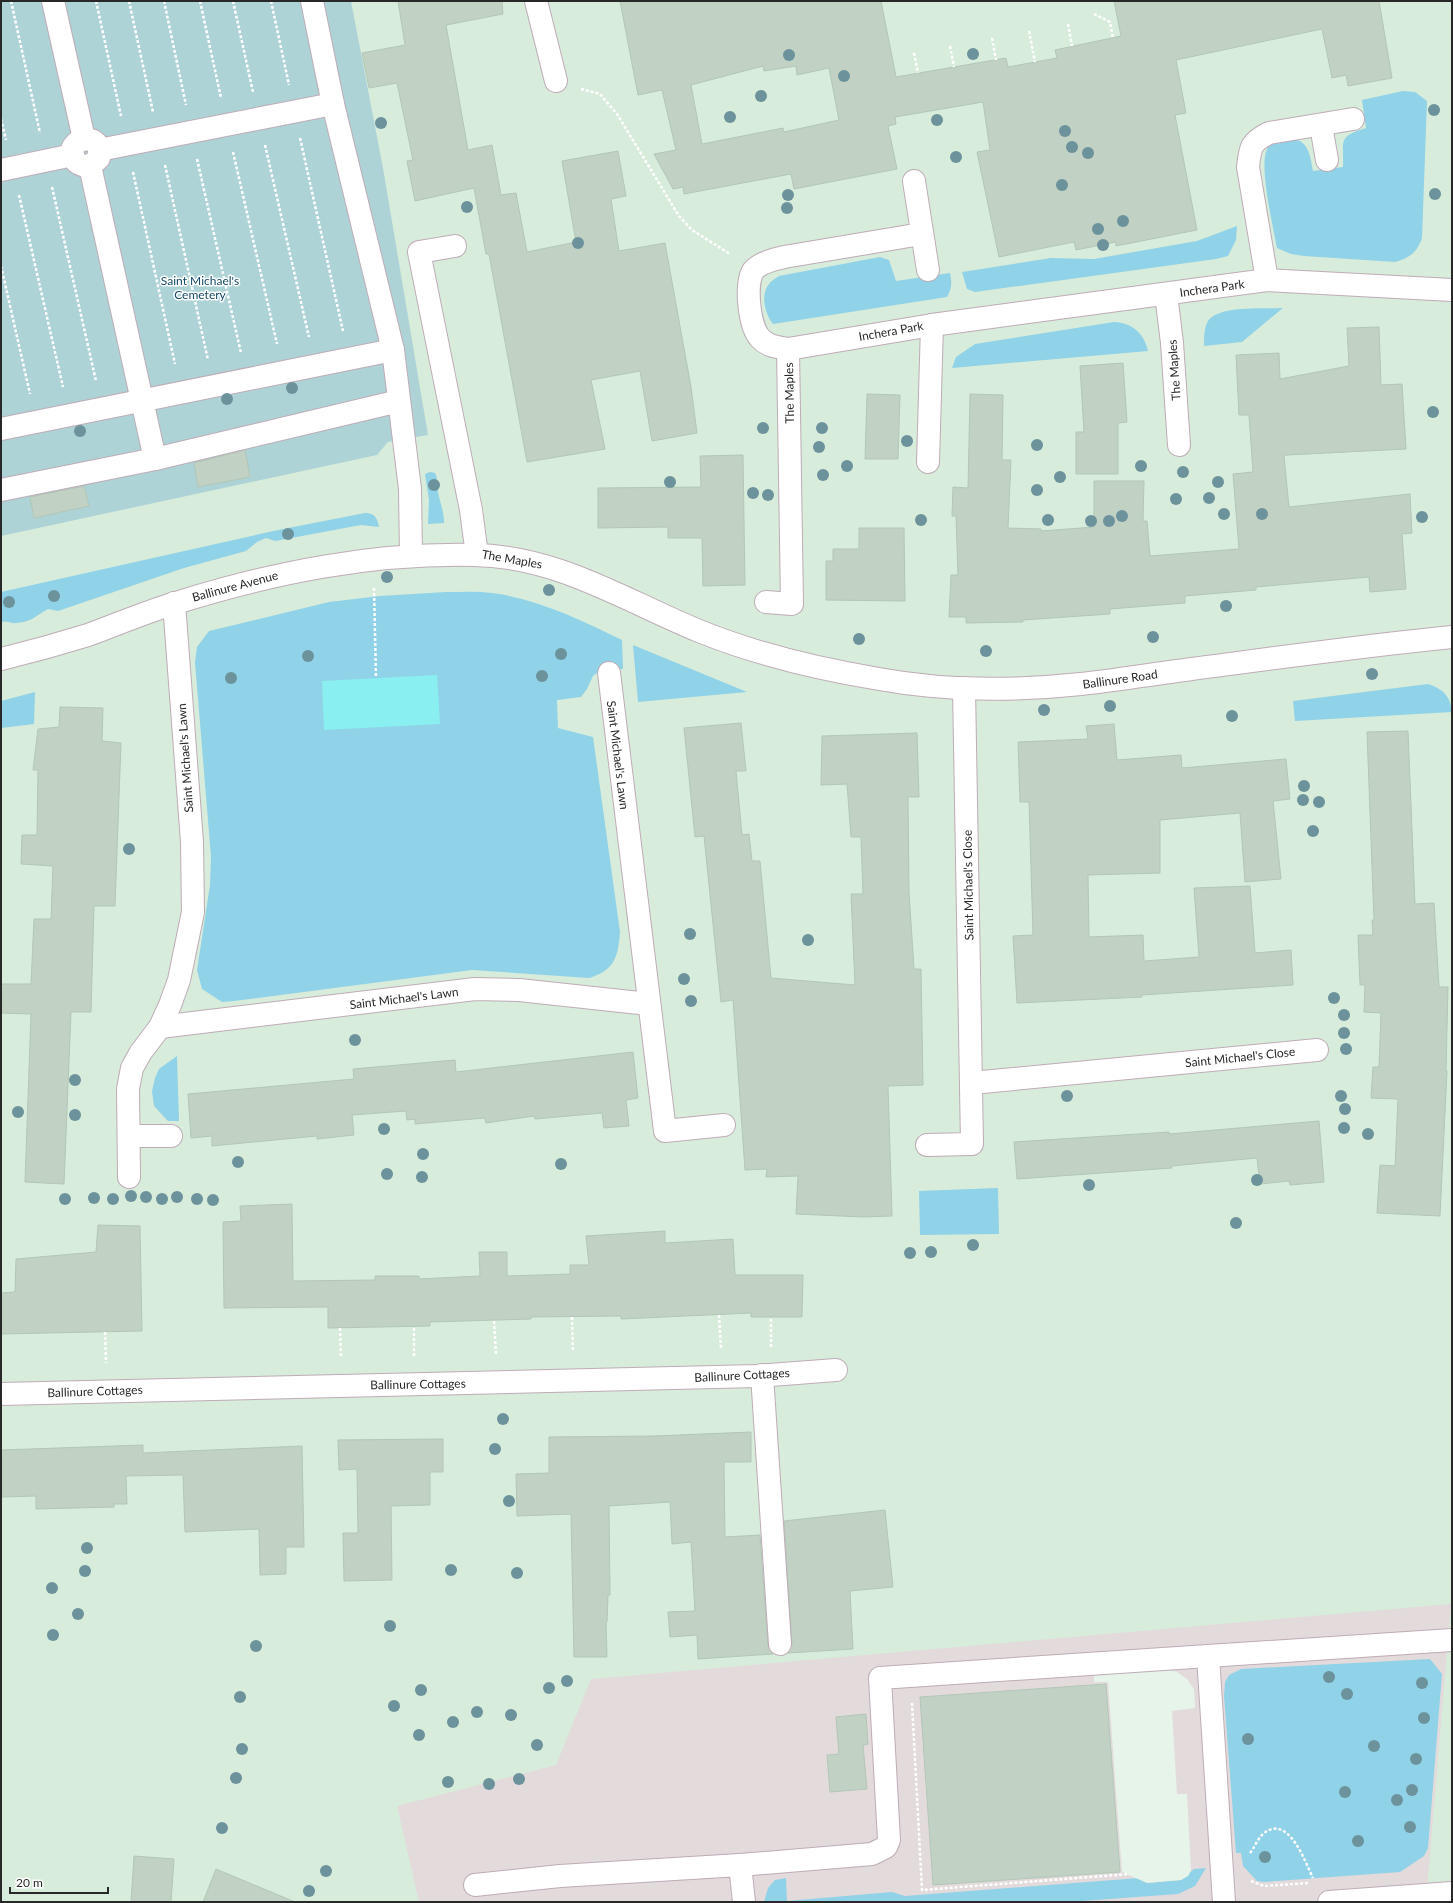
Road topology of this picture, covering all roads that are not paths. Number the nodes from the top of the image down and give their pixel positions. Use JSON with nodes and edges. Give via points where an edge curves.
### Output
{"nodes":[{"id":1,"x":53,"y":1,"type":"edge"},
{"id":2,"x":312,"y":1,"type":"edge"},
{"id":3,"x":536,"y":1,"type":"edge"},
{"id":4,"x":556,"y":81,"type":"road end"},
{"id":5,"x":333,"y":104,"type":"junction"},
{"id":6,"x":1353,"y":119,"type":"dead end"},
{"id":7,"x":1321,"y":126,"type":"junction"},
{"id":8,"x":86,"y":153,"type":"junction"},
{"id":9,"x":1328,"y":160,"type":"dead end"},
{"id":10,"x":7,"y":168,"type":"edge"},
{"id":11,"x":914,"y":181,"type":"dead end"},
{"id":12,"x":921,"y":234,"type":"junction"},
{"id":13,"x":455,"y":246,"type":"dead end"},
{"id":14,"x":928,"y":270,"type":"dead end"},
{"id":15,"x":1267,"y":280,"type":"junction"},
{"id":16,"x":1452,"y":290,"type":"edge"},
{"id":17,"x":1166,"y":294,"type":"junction"},
{"id":18,"x":932,"y":324,"type":"junction"},
{"id":19,"x":788,"y":349,"type":"junction"},
{"id":20,"x":393,"y":350,"type":"junction"},
{"id":21,"x":142,"y":400,"type":"junction"},
{"id":22,"x":399,"y":401,"type":"junction"},
{"id":23,"x":1,"y":429,"type":"edge"},
{"id":24,"x":1179,"y":445,"type":"dead end"},
{"id":25,"x":155,"y":459,"type":"junction"},
{"id":26,"x":928,"y":462,"type":"dead end"},
{"id":27,"x":1,"y":490,"type":"edge"},
{"id":28,"x":477,"y":555,"type":"junction"},
{"id":29,"x":411,"y":556,"type":"junction"},
{"id":30,"x":766,"y":602,"type":"dead end"},
{"id":31,"x":174,"y":603,"type":"junction"},
{"id":32,"x":1452,"y":637,"type":"edge"},
{"id":33,"x":1,"y":659,"type":"edge"},
{"id":34,"x":788,"y":660,"type":"joint"},
{"id":35,"x":608,"y":673,"type":"dead end"},
{"id":36,"x":964,"y":688,"type":"junction"},
{"id":37,"x":650,"y":1004,"type":"junction"},
{"id":38,"x":160,"y":1027,"type":"junction"},
{"id":39,"x":1317,"y":1050,"type":"dead end"},
{"id":40,"x":972,"y":1083,"type":"junction"},
{"id":41,"x":724,"y":1124,"type":"dead end"},
{"id":42,"x":129,"y":1136,"type":"junction"},
{"id":43,"x":171,"y":1136,"type":"dead end"},
{"id":44,"x":927,"y":1145,"type":"dead end"},
{"id":45,"x":129,"y":1177,"type":"dead end"},
{"id":46,"x":836,"y":1370,"type":"dead end"},
{"id":47,"x":762,"y":1375,"type":"junction"},
{"id":48,"x":1,"y":1394,"type":"edge"},
{"id":49,"x":1452,"y":1640,"type":"edge"},
{"id":50,"x":780,"y":1644,"type":"dead end"},
{"id":51,"x":1208,"y":1656,"type":"junction"},
{"id":52,"x":740,"y":1865,"type":"junction"},
{"id":53,"x":475,"y":1885,"type":"dead end"},
{"id":54,"x":1452,"y":1893,"type":"edge"},
{"id":55,"x":744,"y":1902,"type":"edge"},
{"id":56,"x":1224,"y":1902,"type":"edge"},
{"id":57,"x":1329,"y":1902,"type":"edge"}],
"edges":[{"from":1,"to":8,"type":"street"},
{"from":2,"to":5,"type":"street"},
{"from":3,"to":4,"type":"street"},
{"from":5,"to":8,"type":"street"},
{"from":5,"to":20,"type":"street"},
{"from":6,"to":7,"type":"street"},
{"from":7,"to":9,"type":"street"},
{"from":7,"to":15,"type":"street","via":[[1269,132],[1257,139],[1250,149],[1248,167]]},
{"from":8,"to":10,"type":"street"},
{"from":8,"to":21,"type":"street"},
{"from":11,"to":12,"type":"street"},
{"from":12,"to":14,"type":"street"},
{"from":12,"to":19,"type":"street","name":"Inchera Park","via":[[784,257],[768,261],[754,269],[747,296],[756,332],[771,347]]},
{"from":13,"to":28,"type":"street","name":"The Maples","via":[[419,252]]},
{"from":15,"to":16,"type":"street","name":"Inchera Park"},
{"from":15,"to":17,"type":"street","name":"Inchera Park"},
{"from":17,"to":18,"type":"street","name":"Inchera Park"},
{"from":17,"to":24,"type":"street","name":"The Maples"},
{"from":18,"to":19,"type":"street","name":"Inchera Park"},
{"from":18,"to":26,"type":"street"},
{"from":19,"to":30,"type":"street","name":"The Maples","via":[[792,604]]},
{"from":20,"to":21,"type":"street"},
{"from":20,"to":22,"type":"street"},
{"from":21,"to":23,"type":"street"},
{"from":21,"to":25,"type":"street"},
{"from":22,"to":25,"type":"street"},
{"from":22,"to":29,"type":"street","via":[[410,488]]},
{"from":25,"to":27,"type":"street"},
{"from":28,"to":29,"type":"street","name":"Ballinure Avenue"},
{"from":28,"to":34,"type":"street","name":"The Maples","via":[[531,561],[561,569],[696,630],[740,647]]},
{"from":29,"to":31,"type":"street","name":"Ballinure Avenue","via":[[311,567]]},
{"from":31,"to":33,"type":"street","name":"Ballinure Avenue","via":[[88,635]]},
{"from":31,"to":38,"type":"street","name":"Saint Michael's Lawn","via":[[192,842],[192,912],[179,980]]},
{"from":32,"to":36,"type":"street","name":"Ballinure Road","via":[[1081,684],[1032,688]]},
{"from":34,"to":36,"type":"street","name":"Ballinure Road","via":[[880,680]]},
{"from":35,"to":37,"type":"street","name":"Saint Michael's Lawn"},
{"from":36,"to":40,"type":"street","name":"Saint Michael's Close"},
{"from":37,"to":38,"type":"street","name":"Saint Michael's Lawn","via":[[519,990],[474,989]]},
{"from":37,"to":41,"type":"street","name":"Saint Michael's Lawn","via":[[664,1131]]},
{"from":38,"to":42,"type":"street","name":"Saint Michael's Lawn","via":[[132,1068],[128,1089]]},
{"from":39,"to":40,"type":"street","name":"Saint Michael's Close"},
{"from":40,"to":44,"type":"street","name":"Saint Michael's Close","via":[[972,1144]]},
{"from":42,"to":43,"type":"street"},
{"from":42,"to":45,"type":"street","name":"Saint Michael's Lawn"},
{"from":46,"to":47,"type":"street","name":"Ballinure Cottages"},
{"from":47,"to":48,"type":"street","name":"Ballinure Cottages"},
{"from":47,"to":50,"type":"street"},
{"from":49,"to":51,"type":"street"},
{"from":51,"to":52,"type":"street","via":[[880,1678],[889,1840],[886,1846],[872,1854]]},
{"from":51,"to":56,"type":"street","via":[[1230,1860]]},
{"from":52,"to":53,"type":"street","via":[[560,1876]]},
{"from":52,"to":55,"type":"street"},
{"from":54,"to":57,"type":"street"}]}
